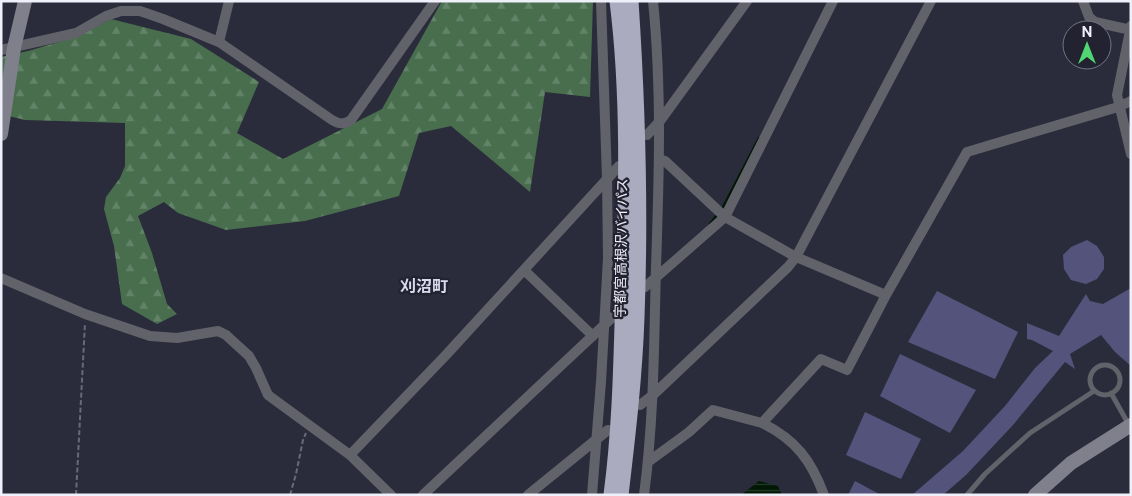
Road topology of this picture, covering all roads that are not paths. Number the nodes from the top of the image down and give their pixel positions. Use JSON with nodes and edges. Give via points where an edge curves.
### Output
{"nodes":[{"id":1,"x":25,"y":1,"type":"edge"},
{"id":2,"x":230,"y":1,"type":"edge"},
{"id":3,"x":435,"y":1,"type":"edge"},
{"id":4,"x":601,"y":1,"type":"edge"},
{"id":5,"x":617,"y":1,"type":"edge"},
{"id":6,"x":630,"y":1,"type":"edge"},
{"id":7,"x":653,"y":1,"type":"edge"},
{"id":8,"x":747,"y":1,"type":"edge"},
{"id":9,"x":833,"y":1,"type":"edge"},
{"id":10,"x":931,"y":1,"type":"edge"},
{"id":11,"x":1084,"y":1,"type":"edge"},
{"id":12,"x":1130,"y":29,"type":"edge"},
{"id":13,"x":219,"y":42,"type":"junction"},
{"id":14,"x":8,"y":49,"type":"edge"},
{"id":15,"x":1131,"y":101,"type":"edge"},
{"id":16,"x":1118,"y":107,"type":"junction"},
{"id":17,"x":660,"y":121,"type":"junction"},
{"id":18,"x":1,"y":134,"type":"edge"},
{"id":19,"x":647,"y":136,"type":"dead end"},
{"id":20,"x":1131,"y":154,"type":"edge"},
{"id":21,"x":659,"y":159,"type":"junction"},
{"id":22,"x":619,"y":166,"type":"dead end"},
{"id":23,"x":607,"y":179,"type":"junction"},
{"id":24,"x":725,"y":217,"type":"junction"},
{"id":25,"x":796,"y":257,"type":"junction"},
{"id":26,"x":524,"y":270,"type":"junction"},
{"id":27,"x":656,"y":276,"type":"junction"},
{"id":28,"x":1,"y":278,"type":"edge"},
{"id":29,"x":645,"y":287,"type":"dead end"},
{"id":30,"x":886,"y":295,"type":"junction"},
{"id":31,"x":617,"y":313,"type":"dead end"},
{"id":32,"x":605,"y":325,"type":"junction"},
{"id":33,"x":593,"y":336,"type":"junction"},
{"id":34,"x":1094,"y":391,"type":"junction"},
{"id":35,"x":1111,"y":393,"type":"junction"},
{"id":36,"x":653,"y":395,"type":"junction"},
{"id":37,"x":640,"y":405,"type":"dead end"},
{"id":38,"x":762,"y":423,"type":"junction"},
{"id":39,"x":1130,"y":425,"type":"edge"},
{"id":40,"x":608,"y":430,"type":"dead end"},
{"id":41,"x":597,"y":439,"type":"junction"},
{"id":42,"x":350,"y":455,"type":"junction"},
{"id":43,"x":648,"y":462,"type":"junction"},
{"id":44,"x":391,"y":495,"type":"edge"},
{"id":45,"x":423,"y":495,"type":"edge"},
{"id":46,"x":528,"y":495,"type":"edge"},
{"id":47,"x":592,"y":495,"type":"edge"},
{"id":48,"x":611,"y":495,"type":"edge"},
{"id":49,"x":622,"y":495,"type":"edge"},
{"id":50,"x":644,"y":495,"type":"edge"},
{"id":51,"x":824,"y":495,"type":"edge"},
{"id":52,"x":967,"y":495,"type":"edge"},
{"id":53,"x":1035,"y":495,"type":"edge"}],
"edges":[{"from":1,"to":14,"type":"street"},
{"from":2,"to":13,"type":"street"},
{"from":3,"to":13,"type":"street","via":[[346,124],[332,120]]},
{"from":4,"to":23,"type":"street"},
{"from":5,"to":48,"type":"highway","name":"宇都宮高根沢バイパス","via":[[624,94],[625,236],[621,358]]},
{"from":6,"to":49,"type":"highway","name":"宇都宮高根沢バイパス","via":[[636,74],[637,308]]},
{"from":7,"to":17,"type":"street"},
{"from":8,"to":17,"type":"street"},
{"from":9,"to":24,"type":"street"},
{"from":10,"to":25,"type":"street"},
{"from":11,"to":12,"type":"street","via":[[1089,17],[1095,22]]},
{"from":12,"to":16,"type":"street","via":[[1117,95]]},
{"from":13,"to":14,"type":"street","via":[[140,11],[121,11],[76,33]]},
{"from":14,"to":18,"type":"street"},
{"from":15,"to":16,"type":"street"},
{"from":16,"to":20,"type":"street"},
{"from":16,"to":30,"type":"street","via":[[967,152]]},
{"from":17,"to":19,"type":"street"},
{"from":17,"to":21,"type":"street"},
{"from":21,"to":24,"type":"street"},
{"from":21,"to":27,"type":"street"},
{"from":22,"to":23,"type":"street"},
{"from":23,"to":26,"type":"street"},
{"from":23,"to":32,"type":"street"},
{"from":24,"to":25,"type":"street"},
{"from":24,"to":27,"type":"street"},
{"from":25,"to":30,"type":"street"},
{"from":25,"to":36,"type":"street"},
{"from":26,"to":33,"type":"street"},
{"from":26,"to":42,"type":"street"},
{"from":27,"to":29,"type":"street"},
{"from":27,"to":36,"type":"street"},
{"from":28,"to":42,"type":"street","via":[[85,314],[138,332],[177,338],[218,332],[226,335],[249,356],[268,395]]},
{"from":30,"to":38,"type":"street","via":[[847,370],[821,359]]},
{"from":31,"to":32,"type":"street"},
{"from":32,"to":33,"type":"street"},
{"from":32,"to":41,"type":"street"},
{"from":33,"to":45,"type":"street"},
{"from":34,"to":35,"type":"lane"},
{"from":34,"to":35,"type":"lane","via":[[1090,384],[1092,373],[1096,368],[1107,365],[1119,375],[1118,386]]},
{"from":34,"to":52,"type":"lane","via":[[1030,433]]},
{"from":35,"to":39,"type":"lane"},
{"from":36,"to":37,"type":"street"},
{"from":36,"to":43,"type":"street"},
{"from":38,"to":43,"type":"street","via":[[713,410]]},
{"from":38,"to":51,"type":"street","via":[[793,442],[807,458]]},
{"from":39,"to":53,"type":"street","via":[[1071,463]]},
{"from":40,"to":41,"type":"street"},
{"from":41,"to":46,"type":"street"},
{"from":41,"to":47,"type":"street"},
{"from":42,"to":44,"type":"street"},
{"from":43,"to":50,"type":"street"}]}
